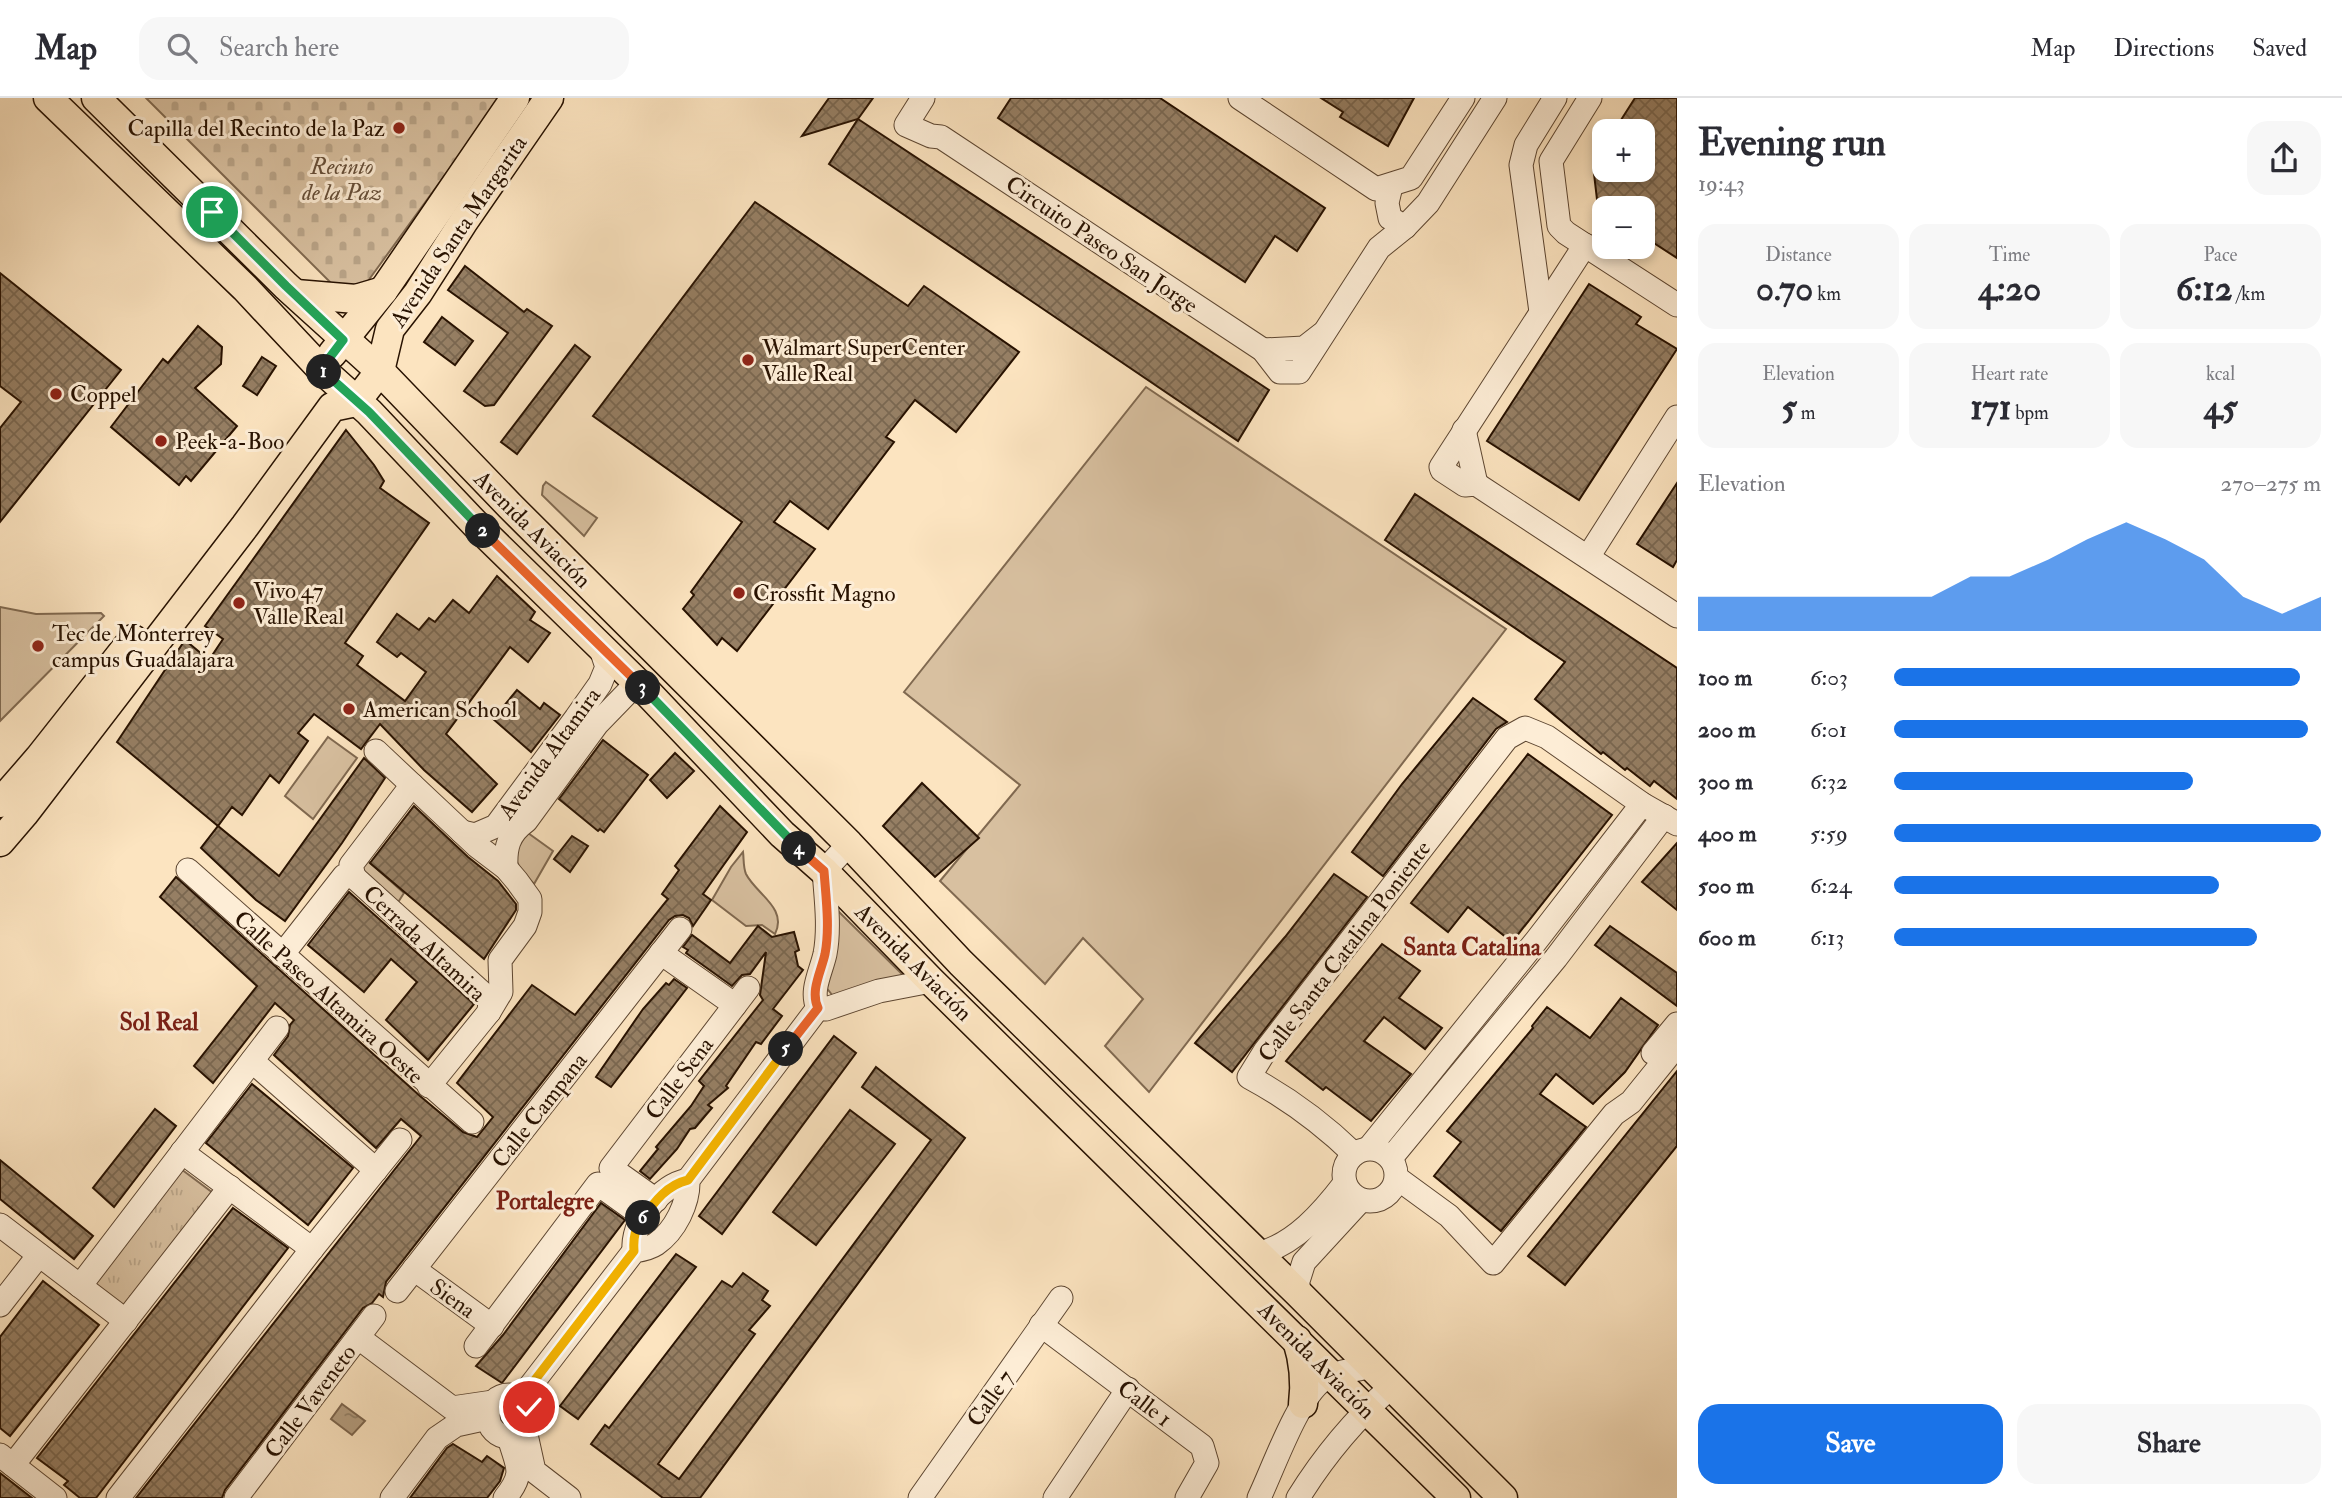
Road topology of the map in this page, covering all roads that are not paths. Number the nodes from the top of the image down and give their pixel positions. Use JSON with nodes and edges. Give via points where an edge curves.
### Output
{"nodes":[{"id":1,"x":48,"y":98,"type":"edge"},
{"id":2,"x":96,"y":98,"type":"edge"},
{"id":3,"x":515,"y":98,"type":"edge"},
{"id":4,"x":549,"y":98,"type":"edge"},
{"id":5,"x":923,"y":98,"type":"edge"},
{"id":6,"x":928,"y":98,"type":"edge"},
{"id":7,"x":1240,"y":98,"type":"edge"},
{"id":8,"x":1462,"y":98,"type":"edge"},
{"id":9,"x":1495,"y":98,"type":"edge"},
{"id":10,"x":1555,"y":98,"type":"edge"},
{"id":11,"x":1590,"y":98,"type":"edge"},
{"id":12,"x":941,"y":137,"type":"junction"},
{"id":13,"x":1391,"y":186,"type":"junction"},
{"id":14,"x":1405,"y":227,"type":"junction"},
{"id":15,"x":1585,"y":245,"type":"junction"},
{"id":16,"x":383,"y":290,"type":"junction"},
{"id":17,"x":296,"y":294,"type":"junction"},
{"id":18,"x":1677,"y":305,"type":"edge"},
{"id":19,"x":1541,"y":312,"type":"junction"},
{"id":20,"x":343,"y":340,"type":"junction"},
{"id":21,"x":321,"y":369,"type":"junction"},
{"id":22,"x":380,"y":371,"type":"junction"},
{"id":23,"x":356,"y":402,"type":"junction"},
{"id":24,"x":1677,"y":418,"type":"edge"},
{"id":25,"x":1588,"y":557,"type":"junction"},
{"id":26,"x":1677,"y":616,"type":"edge"},
{"id":27,"x":600,"y":646,"type":"junction"},
{"id":28,"x":643,"y":688,"type":"junction"},
{"id":29,"x":588,"y":718,"type":"junction"},
{"id":30,"x":376,"y":751,"type":"dead end"},
{"id":31,"x":412,"y":785,"type":"junction"},
{"id":32,"x":0,"y":803,"type":"edge"},
{"id":33,"x":1642,"y":804,"type":"junction"},
{"id":34,"x":1670,"y":820,"type":"edge"},
{"id":35,"x":462,"y":832,"type":"junction"},
{"id":36,"x":0,"y":842,"type":"edge"},
{"id":37,"x":849,"y":844,"type":"junction"},
{"id":38,"x":506,"y":868,"type":"junction"},
{"id":39,"x":188,"y":870,"type":"dead end"},
{"id":40,"x":824,"y":871,"type":"junction"},
{"id":41,"x":354,"y":877,"type":"junction"},
{"id":42,"x":680,"y":929,"type":"dead end"},
{"id":43,"x":1536,"y":941,"type":"junction"},
{"id":44,"x":278,"y":952,"type":"junction"},
{"id":45,"x":661,"y":953,"type":"junction"},
{"id":46,"x":1556,"y":957,"type":"junction"},
{"id":47,"x":500,"y":960,"type":"junction"},
{"id":48,"x":931,"y":981,"type":"junction"},
{"id":49,"x":471,"y":982,"type":"junction"},
{"id":50,"x":818,"y":1008,"type":"junction"},
{"id":51,"x":489,"y":1012,"type":"junction"},
{"id":52,"x":1677,"y":1024,"type":"edge"},
{"id":53,"x":277,"y":1028,"type":"dead end"},
{"id":54,"x":1677,"y":1045,"type":"edge"},
{"id":55,"x":252,"y":1061,"type":"junction"},
{"id":56,"x":432,"y":1089,"type":"junction"},
{"id":57,"x":1614,"y":1114,"type":"junction"},
{"id":58,"x":472,"y":1122,"type":"dead end"},
{"id":59,"x":400,"y":1140,"type":"dead end"},
{"id":60,"x":182,"y":1152,"type":"junction"},
{"id":61,"x":1361,"y":1152,"type":"junction"},
{"id":62,"x":1394,"y":1168,"type":"junction"},
{"id":63,"x":376,"y":1170,"type":"junction"},
{"id":64,"x":1174,"y":1172,"type":"junction"},
{"id":65,"x":605,"y":1176,"type":"junction"},
{"id":66,"x":688,"y":1180,"type":"junction"},
{"id":67,"x":1345,"y":1184,"type":"junction"},
{"id":68,"x":230,"y":1187,"type":"junction"},
{"id":69,"x":1151,"y":1195,"type":"junction"},
{"id":70,"x":1361,"y":1200,"type":"junction"},
{"id":71,"x":650,"y":1208,"type":"junction"},
{"id":72,"x":0,"y":1225,"type":"edge"},
{"id":73,"x":312,"y":1249,"type":"junction"},
{"id":74,"x":634,"y":1251,"type":"junction"},
{"id":75,"x":1258,"y":1254,"type":"junction"},
{"id":76,"x":39,"y":1255,"type":"junction"},
{"id":77,"x":414,"y":1269,"type":"junction"},
{"id":78,"x":80,"y":1286,"type":"junction"},
{"id":79,"x":397,"y":1291,"type":"dead end"},
{"id":80,"x":1298,"y":1293,"type":"junction"},
{"id":81,"x":1061,"y":1298,"type":"dead end"},
{"id":82,"x":0,"y":1305,"type":"edge"},
{"id":83,"x":374,"y":1317,"type":"dead end"},
{"id":84,"x":126,"y":1321,"type":"junction"},
{"id":85,"x":1041,"y":1325,"type":"junction"},
{"id":86,"x":492,"y":1326,"type":"junction"},
{"id":87,"x":359,"y":1338,"type":"junction"},
{"id":88,"x":1297,"y":1340,"type":"junction"},
{"id":89,"x":476,"y":1346,"type":"dead end"},
{"id":90,"x":1370,"y":1367,"type":"junction"},
{"id":91,"x":1332,"y":1375,"type":"junction"},
{"id":92,"x":1391,"y":1387,"type":"junction"},
{"id":93,"x":1128,"y":1389,"type":"junction"},
{"id":94,"x":521,"y":1398,"type":"junction"},
{"id":95,"x":1303,"y":1404,"type":"junction"},
{"id":96,"x":491,"y":1410,"type":"junction"},
{"id":97,"x":1366,"y":1410,"type":"junction"},
{"id":98,"x":517,"y":1433,"type":"junction"},
{"id":99,"x":1279,"y":1457,"type":"junction"},
{"id":100,"x":6,"y":1460,"type":"edge"},
{"id":101,"x":1311,"y":1478,"type":"junction"},
{"id":102,"x":55,"y":1498,"type":"edge"},
{"id":103,"x":118,"y":1498,"type":"edge"},
{"id":104,"x":236,"y":1498,"type":"edge"},
{"id":105,"x":392,"y":1498,"type":"edge"},
{"id":106,"x":505,"y":1498,"type":"edge"},
{"id":107,"x":569,"y":1498,"type":"edge"},
{"id":108,"x":920,"y":1498,"type":"edge"},
{"id":109,"x":1055,"y":1498,"type":"edge"},
{"id":110,"x":1187,"y":1498,"type":"edge"},
{"id":111,"x":1259,"y":1498,"type":"edge"},
{"id":112,"x":1298,"y":1498,"type":"edge"},
{"id":113,"x":1456,"y":1498,"type":"edge"},
{"id":114,"x":1503,"y":1498,"type":"edge"}],
"edges":[{"from":1,"to":21,"type":"main road","name":"Avenida Aviación","via":[[245,288]]},
{"from":2,"to":17,"type":"main road","name":"Avenida Aviación"},
{"from":3,"to":16,"type":"main road","name":"Avenida Santa Margarita"},
{"from":4,"to":22,"type":"main road","name":"Avenida Santa Margarita","via":[[390,329]]},
{"from":5,"to":12,"type":"street","name":"Circuito Paseo San Jorge","via":[[906,125]]},
{"from":6,"to":12,"type":"street"},
{"from":7,"to":13,"type":"street","via":[[1376,189]]},
{"from":8,"to":13,"type":"street","via":[[1411,178]]},
{"from":9,"to":14,"type":"street","name":"Circuito Paseo San Jorge","via":[[1428,203]]},
{"from":10,"to":19,"type":"street","via":[[1526,145],[1521,165]]},
{"from":11,"to":15,"type":"street","via":[[1550,160],[1559,226]]},
{"from":12,"to":14,"type":"street","name":"Circuito Paseo San Jorge","via":[[1263,350],[1280,372],[1299,372],[1379,248]]},
{"from":13,"to":14,"type":"street","via":[[1390,218]]},
{"from":15,"to":18,"type":"street"},
{"from":15,"to":19,"type":"street"},
{"from":16,"to":17,"type":"main road","via":[[356,299]]},
{"from":16,"to":20,"type":"main road","name":"Avenida Santa Margarita"},
{"from":17,"to":20,"type":"main road","name":"Avenida Aviación"},
{"from":19,"to":25,"type":"street","via":[[1464,430],[1476,484]]},
{"from":20,"to":21,"type":"main road","name":"Avenida Santa Margarita"},
{"from":20,"to":22,"type":"main road","name":"Avenida Aviación"},
{"from":21,"to":23,"type":"main road","name":"Avenida Aviación"},
{"from":21,"to":32,"type":"main road","via":[[318,398],[192,566]]},
{"from":22,"to":23,"type":"main road"},
{"from":22,"to":37,"type":"main road","name":"Avenida Aviación"},
{"from":23,"to":27,"type":"main road","name":"Avenida Aviación"},
{"from":23,"to":36,"type":"main road","via":[[332,407]]},
{"from":24,"to":25,"type":"street"},
{"from":25,"to":26,"type":"street"},
{"from":27,"to":28,"type":"main road","name":"Avenida Aviación"},
{"from":27,"to":29,"type":"street","name":"Avenida Altamira","via":[[607,667]]},
{"from":28,"to":29,"type":"street","name":"Avenida Altamira","via":[[630,690]]},
{"from":28,"to":40,"type":"main road","name":"Avenida Aviación","via":[[782,834]]},
{"from":29,"to":35,"type":"street","name":"Avenida Altamira","via":[[496,826],[475,835]]},
{"from":29,"to":38,"type":"street","name":"Avenida Altamira","via":[[526,821],[510,836]]},
{"from":30,"to":31,"type":"street"},
{"from":31,"to":35,"type":"street"},
{"from":31,"to":41,"type":"street","via":[[351,864]]},
{"from":33,"to":34,"type":"street"},
{"from":33,"to":43,"type":"street"},
{"from":33,"to":61,"type":"street","name":"Calle Santa Catalina Poniente","via":[[1547,737],[1525,728],[1507,738],[1249,1077]]},
{"from":34,"to":46,"type":"street"},
{"from":35,"to":38,"type":"street"},
{"from":37,"to":40,"type":"street"},
{"from":37,"to":64,"type":"main road","name":"Avenida Aviación","via":[[961,963]]},
{"from":38,"to":47,"type":"street","via":[[530,900],[530,912]]},
{"from":39,"to":44,"type":"street","name":"Calle Paseo Altamira Oeste"},
{"from":40,"to":48,"type":"main road","name":"Avenida Aviación"},
{"from":40,"to":50,"type":"street","via":[[826,941],[814,1000]]},
{"from":41,"to":44,"type":"street","via":[[344,876]]},
{"from":41,"to":49,"type":"street","name":"Cerrada Altamira"},
{"from":42,"to":45,"type":"street","name":"Calle Campana"},
{"from":43,"to":46,"type":"street"},
{"from":43,"to":61,"type":"street"},
{"from":44,"to":56,"type":"street","name":"Calle Paseo Altamira Oeste"},
{"from":45,"to":65,"type":"street","name":"Calle Sena","via":[[741,996]]},
{"from":45,"to":77,"type":"street","name":"Calle Campana"},
{"from":46,"to":62,"type":"street"},
{"from":47,"to":49,"type":"street","via":[[482,980]]},
{"from":47,"to":51,"type":"street","via":[[501,992]]},
{"from":48,"to":50,"type":"street"},
{"from":48,"to":69,"type":"main road","name":"Avenida Aviación"},
{"from":49,"to":51,"type":"street","name":"Cerrada Altamira","via":[[490,1000]]},
{"from":50,"to":66,"type":"street"},
{"from":51,"to":56,"type":"street"},
{"from":52,"to":57,"type":"street","via":[[1621,1093]]},
{"from":53,"to":55,"type":"street"},
{"from":54,"to":57,"type":"street","via":[[1631,1102]]},
{"from":55,"to":60,"type":"street"},
{"from":55,"to":63,"type":"street"},
{"from":56,"to":58,"type":"street","name":"Calle Paseo Altamira Oeste"},
{"from":57,"to":62,"type":"street","via":[[1493,1263]]},
{"from":59,"to":63,"type":"street"},
{"from":60,"to":68,"type":"street"},
{"from":60,"to":78,"type":"street"},
{"from":61,"to":62,"type":"street","via":[[1381,1151]]},
{"from":61,"to":67,"type":"street","via":[[1345,1168]]},
{"from":62,"to":70,"type":"street","via":[[1394,1187],[1380,1200]]},
{"from":63,"to":73,"type":"street"},
{"from":64,"to":69,"type":"main road"},
{"from":64,"to":75,"type":"main road","name":"Avenida Aviación"},
{"from":65,"to":71,"type":"street"},
{"from":65,"to":86,"type":"street","name":"Calle Sena"},
{"from":66,"to":71,"type":"street","via":[[676,1183]]},
{"from":66,"to":74,"type":"street","via":[[688,1194],[676,1222],[655,1245]]},
{"from":67,"to":70,"type":"street"},
{"from":67,"to":75,"type":"street","via":[[1288,1242]]},
{"from":68,"to":73,"type":"street"},
{"from":68,"to":84,"type":"street"},
{"from":69,"to":88,"type":"main road","name":"Avenida Aviación"},
{"from":70,"to":80,"type":"street","via":[[1304,1262]]},
{"from":71,"to":74,"type":"street","via":[[636,1228]]},
{"from":72,"to":76,"type":"street"},
{"from":73,"to":103,"type":"street"},
{"from":74,"to":94,"type":"street"},
{"from":75,"to":80,"type":"main road","name":"Avenida Aviación"},
{"from":76,"to":78,"type":"street"},
{"from":76,"to":82,"type":"street"},
{"from":77,"to":79,"type":"street","name":"Calle Campana"},
{"from":77,"to":86,"type":"street","name":"Siena"},
{"from":78,"to":84,"type":"street"},
{"from":80,"to":90,"type":"main road","name":"Avenida Aviación"},
{"from":81,"to":85,"type":"street","name":"Calle 7"},
{"from":83,"to":87,"type":"street"},
{"from":84,"to":100,"type":"street"},
{"from":85,"to":93,"type":"street","name":"Calle 1"},
{"from":85,"to":108,"type":"street","name":"Calle 7"},
{"from":86,"to":89,"type":"street","name":"Calle Sena"},
{"from":87,"to":96,"type":"street","via":[[452,1408]]},
{"from":87,"to":104,"type":"street","name":"Calle Vaveneto"},
{"from":88,"to":91,"type":"main road","name":"Avenida Aviación"},
{"from":88,"to":95,"type":"main road","via":[[1304,1362]]},
{"from":90,"to":91,"type":"street"},
{"from":90,"to":92,"type":"main road","name":"Avenida Aviación"},
{"from":91,"to":95,"type":"street","via":[[1315,1387]]},
{"from":91,"to":97,"type":"main road","name":"Avenida Aviación"},
{"from":92,"to":97,"type":"street"},
{"from":92,"to":114,"type":"main road","name":"Avenida Aviación"},
{"from":93,"to":109,"type":"street"},
{"from":93,"to":110,"type":"street","name":"Calle 1","via":[[1202,1446],[1207,1463]]},
{"from":94,"to":96,"type":"street","via":[[502,1396]]},
{"from":94,"to":98,"type":"street","via":[[529,1407],[530,1419]]},
{"from":95,"to":99,"type":"street"},
{"from":96,"to":98,"type":"street","via":[[492,1428],[499,1434]]},
{"from":96,"to":105,"type":"street","via":[[456,1424],[437,1438]]},
{"from":97,"to":101,"type":"street"},
{"from":97,"to":113,"type":"main road","name":"Avenida Aviación"},
{"from":98,"to":106,"type":"street","via":[[519,1475]]},
{"from":98,"to":107,"type":"street","via":[[534,1471]]},
{"from":99,"to":101,"type":"street","via":[[1303,1462]]},
{"from":99,"to":111,"type":"street"},
{"from":100,"to":102,"type":"street"},
{"from":101,"to":112,"type":"street"}]}
